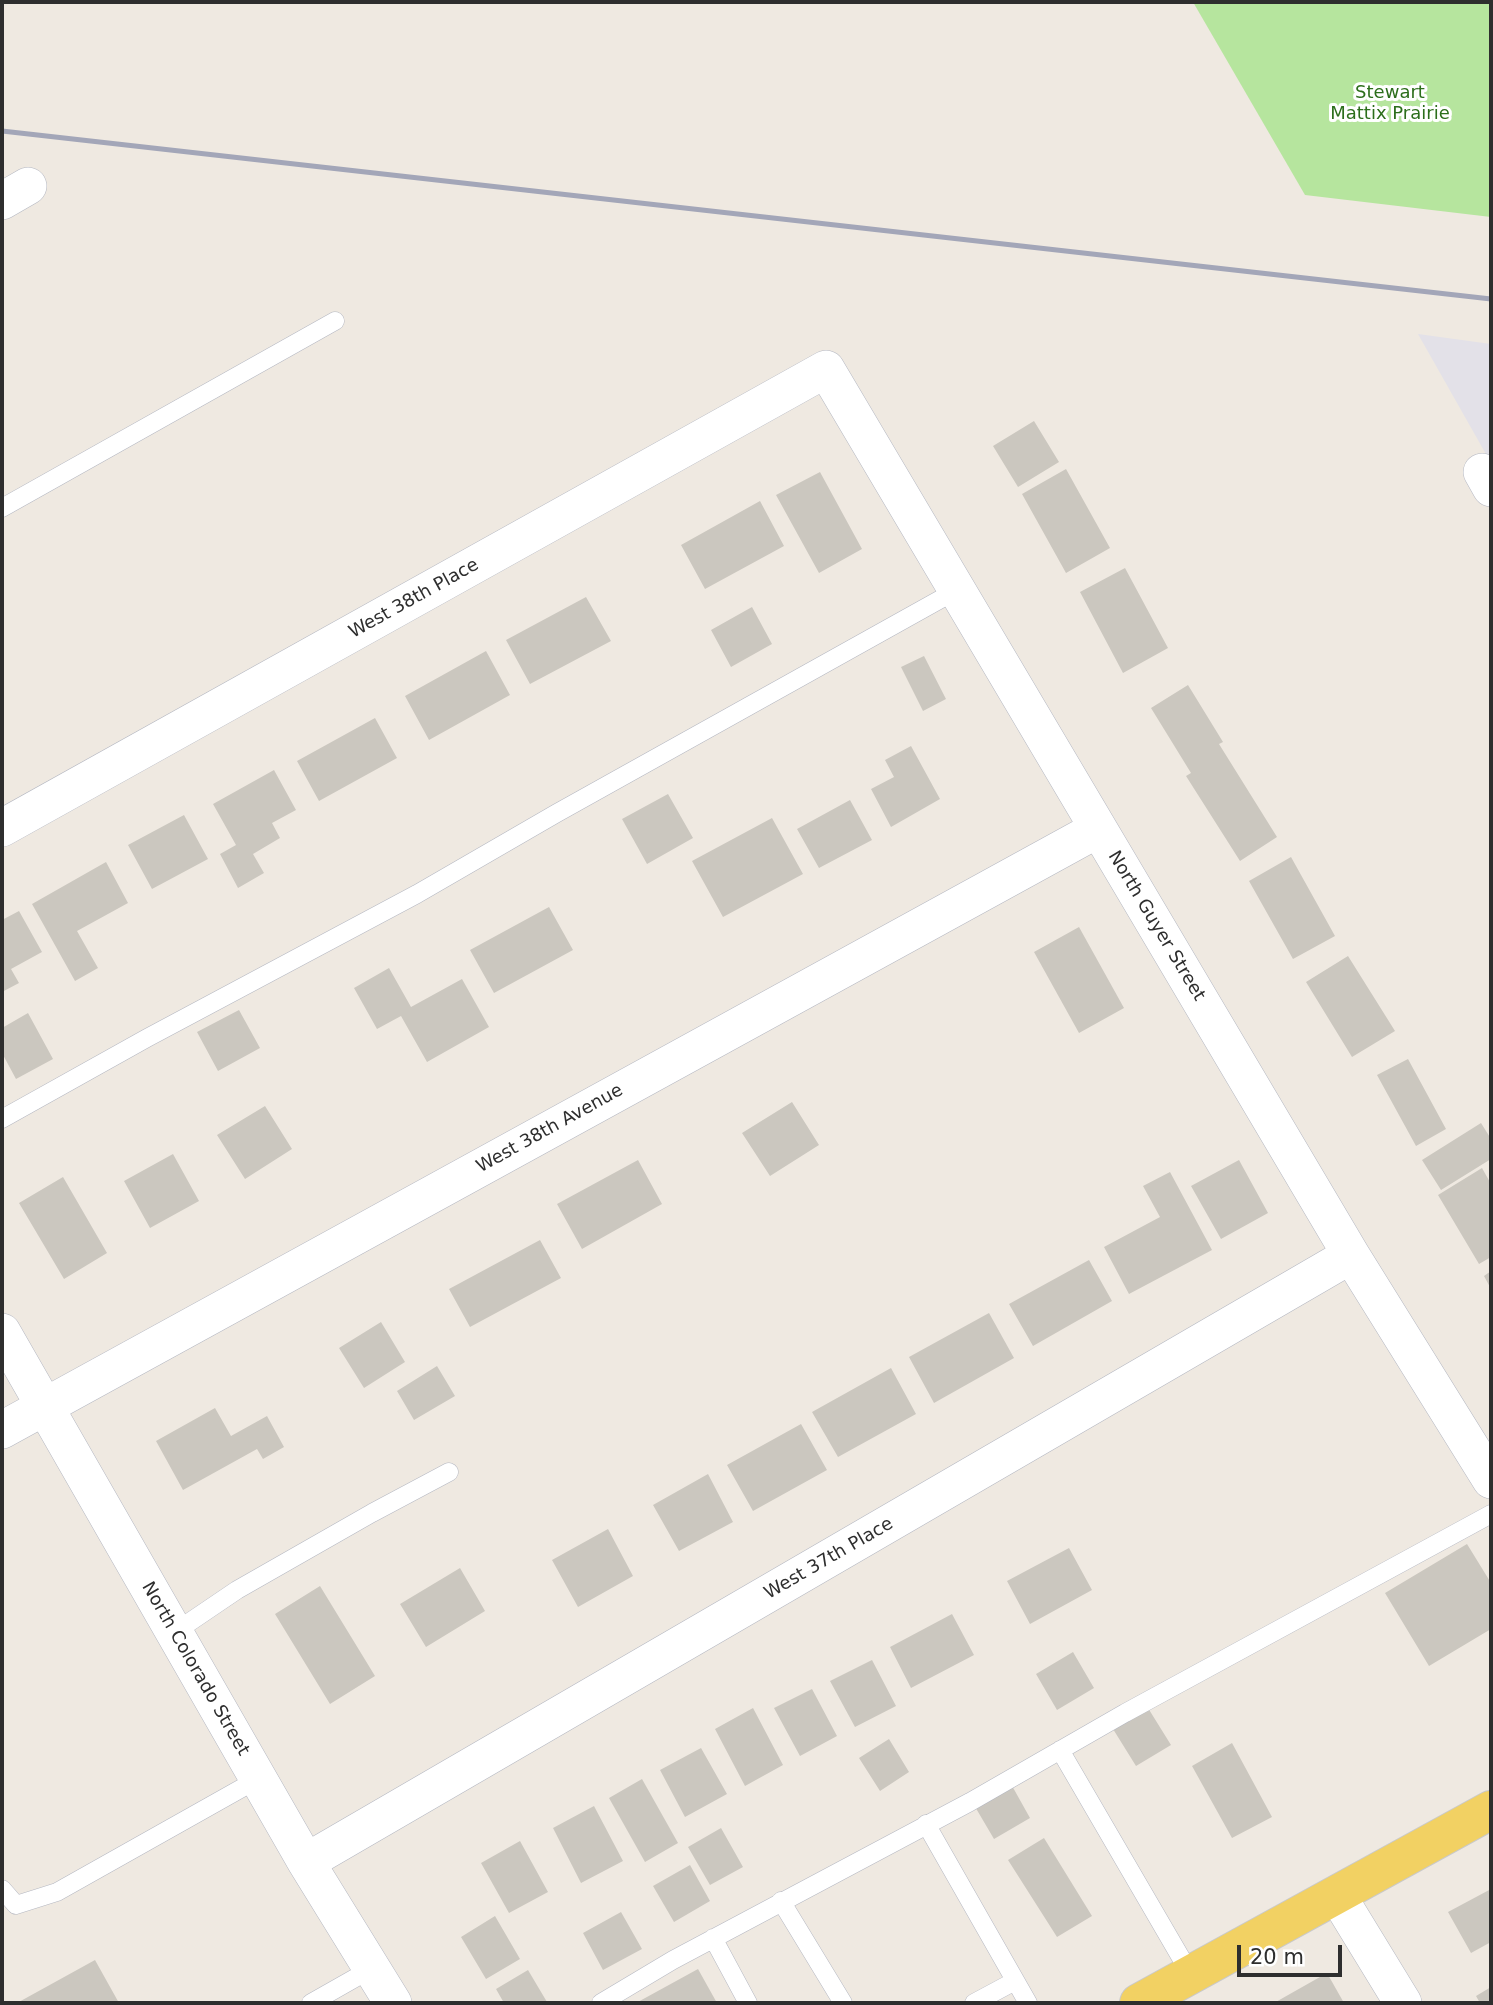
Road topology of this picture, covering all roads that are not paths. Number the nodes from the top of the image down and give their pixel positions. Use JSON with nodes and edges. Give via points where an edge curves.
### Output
{"nodes":[{"id":1,"x":335,"y":321,"type":"dead end"},
{"id":2,"x":826,"y":369,"type":"joint"},
{"id":3,"x":2,"y":508,"type":"edge"},
{"id":4,"x":957,"y":590,"type":"junction"},
{"id":5,"x":2,"y":828,"type":"edge"},
{"id":6,"x":1098,"y":829,"type":"junction"},
{"id":7,"x":2,"y":1119,"type":"edge"},
{"id":8,"x":1352,"y":1255,"type":"junction"},
{"id":9,"x":2,"y":1332,"type":"edge"},
{"id":10,"x":45,"y":1406,"type":"junction"},
{"id":11,"x":2,"y":1430,"type":"edge"},
{"id":12,"x":449,"y":1472,"type":"dead end"},
{"id":13,"x":1491,"y":1480,"type":"edge"},
{"id":14,"x":1491,"y":1514,"type":"edge"},
{"id":15,"x":175,"y":1632,"type":"junction"},
{"id":16,"x":1060,"y":1750,"type":"junction"},
{"id":17,"x":258,"y":1779,"type":"junction"},
{"id":18,"x":1491,"y":1810,"type":"edge"},
{"id":19,"x":926,"y":1824,"type":"junction"},
{"id":20,"x":306,"y":1862,"type":"junction"},
{"id":21,"x":2,"y":1889,"type":"edge"},
{"id":22,"x":1337,"y":1895,"type":"junction"},
{"id":23,"x":780,"y":1901,"type":"junction"},
{"id":24,"x":713,"y":1938,"type":"junction"},
{"id":25,"x":371,"y":1969,"type":"junction"},
{"id":26,"x":1191,"y":1975,"type":"junction"},
{"id":27,"x":1016,"y":1981,"type":"junction"},
{"id":28,"x":311,"y":2003,"type":"edge"},
{"id":29,"x":393,"y":2003,"type":"edge"},
{"id":30,"x":601,"y":2003,"type":"edge"},
{"id":31,"x":748,"y":2003,"type":"edge"},
{"id":32,"x":843,"y":2003,"type":"edge"},
{"id":33,"x":974,"y":2003,"type":"edge"},
{"id":34,"x":1028,"y":2003,"type":"edge"},
{"id":35,"x":1139,"y":2003,"type":"edge"},
{"id":36,"x":1403,"y":2003,"type":"edge"}],
"edges":[{"from":1,"to":3,"type":"lane"},
{"from":2,"to":4,"type":"street","name":"North Guyer Street"},
{"from":2,"to":5,"type":"street","name":"West 38th Place"},
{"from":4,"to":6,"type":"street","name":"North Guyer Street"},
{"from":4,"to":7,"type":"lane","via":[[417,894]]},
{"from":6,"to":8,"type":"street","name":"North Guyer Street"},
{"from":6,"to":10,"type":"street","name":"West 38th Avenue"},
{"from":8,"to":13,"type":"street","name":"North Guyer Street"},
{"from":8,"to":20,"type":"street","name":"West 37th Place"},
{"from":9,"to":10,"type":"street","name":"North Colorado Street"},
{"from":10,"to":11,"type":"street","name":"West 38th Avenue"},
{"from":10,"to":15,"type":"street","name":"North Colorado Street"},
{"from":12,"to":15,"type":"lane","via":[[237,1590]]},
{"from":14,"to":16,"type":"lane"},
{"from":15,"to":17,"type":"street","name":"North Colorado Street"},
{"from":16,"to":19,"type":"lane"},
{"from":16,"to":26,"type":"lane"},
{"from":17,"to":20,"type":"street","name":"North Colorado Street"},
{"from":17,"to":21,"type":"lane","via":[[57,1892],[16,1905]]},
{"from":18,"to":22,"type":"main road"},
{"from":19,"to":23,"type":"lane"},
{"from":19,"to":27,"type":"lane"},
{"from":20,"to":25,"type":"street","name":"North Colorado Street"},
{"from":22,"to":26,"type":"main road"},
{"from":22,"to":36,"type":"street"},
{"from":23,"to":24,"type":"lane"},
{"from":23,"to":32,"type":"lane"},
{"from":24,"to":30,"type":"lane"},
{"from":24,"to":31,"type":"lane"},
{"from":25,"to":28,"type":"lane"},
{"from":25,"to":29,"type":"street","name":"North Colorado Street"},
{"from":26,"to":35,"type":"main road"},
{"from":27,"to":33,"type":"lane"},
{"from":27,"to":34,"type":"lane"}]}
